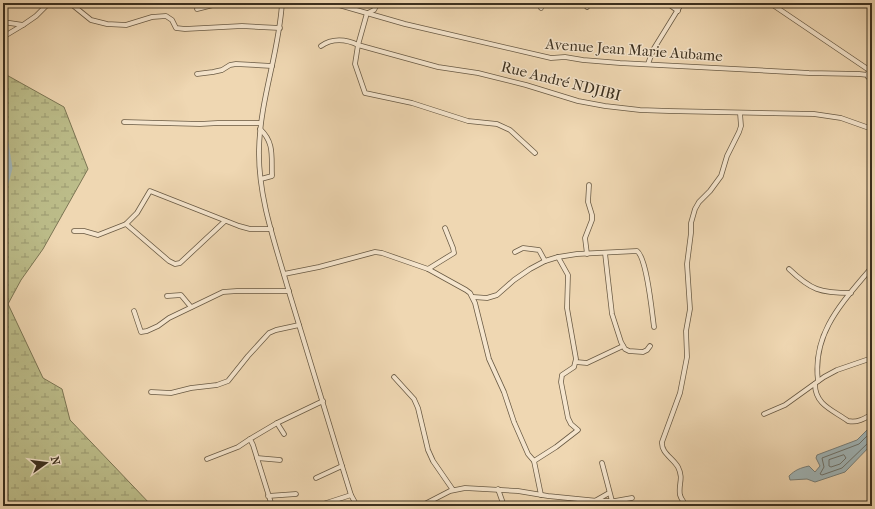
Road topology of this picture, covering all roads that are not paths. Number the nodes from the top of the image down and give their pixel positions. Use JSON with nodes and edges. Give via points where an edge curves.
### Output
{"nodes":[{"id":1,"x":49,"y":3,"type":"edge"},
{"id":2,"x":70,"y":3,"type":"edge"},
{"id":3,"x":221,"y":3,"type":"edge"},
{"id":4,"x":282,"y":3,"type":"edge"},
{"id":5,"x":332,"y":3,"type":"edge"},
{"id":6,"x":378,"y":3,"type":"edge"},
{"id":7,"x":542,"y":3,"type":"edge"},
{"id":8,"x":666,"y":3,"type":"edge"},
{"id":9,"x":682,"y":3,"type":"edge"},
{"id":10,"x":770,"y":3,"type":"edge"},
{"id":11,"x":376,"y":8,"type":"junction"},
{"id":12,"x":541,"y":8,"type":"dead end"},
{"id":13,"x":197,"y":9,"type":"dead end"},
{"id":14,"x":678,"y":11,"type":"junction"},
{"id":15,"x":368,"y":13,"type":"junction"},
{"id":16,"x":380,"y":16,"type":"junction"},
{"id":17,"x":3,"y":22,"type":"edge"},
{"id":18,"x":23,"y":25,"type":"junction"},
{"id":19,"x":280,"y":28,"type":"junction"},
{"id":20,"x":3,"y":37,"type":"edge"},
{"id":21,"x":358,"y":45,"type":"junction"},
{"id":22,"x":321,"y":46,"type":"dead end"},
{"id":23,"x":648,"y":64,"type":"junction"},
{"id":24,"x":272,"y":66,"type":"junction"},
{"id":25,"x":869,"y":71,"type":"edge"},
{"id":26,"x":197,"y":74,"type":"dead end"},
{"id":27,"x":872,"y":79,"type":"edge"},
{"id":28,"x":740,"y":113,"type":"junction"},
{"id":29,"x":124,"y":122,"type":"dead end"},
{"id":30,"x":260,"y":123,"type":"junction"},
{"id":31,"x":260,"y":129,"type":"junction"},
{"id":32,"x":872,"y":129,"type":"edge"},
{"id":33,"x":535,"y":153,"type":"dead end"},
{"id":34,"x":261,"y":178,"type":"junction"},
{"id":35,"x":589,"y":185,"type":"dead end"},
{"id":36,"x":226,"y":220,"type":"junction"},
{"id":37,"x":126,"y":224,"type":"junction"},
{"id":38,"x":445,"y":228,"type":"dead end"},
{"id":39,"x":271,"y":229,"type":"junction"},
{"id":40,"x":74,"y":231,"type":"dead end"},
{"id":41,"x":515,"y":252,"type":"dead end"},
{"id":42,"x":604,"y":253,"type":"junction"},
{"id":43,"x":587,"y":254,"type":"junction"},
{"id":44,"x":558,"y":257,"type":"junction"},
{"id":45,"x":545,"y":261,"type":"junction"},
{"id":46,"x":872,"y":267,"type":"edge"},
{"id":47,"x":428,"y":269,"type":"junction"},
{"id":48,"x":789,"y":269,"type":"dead end"},
{"id":49,"x":284,"y":274,"type":"junction"},
{"id":50,"x":289,"y":291,"type":"junction"},
{"id":51,"x":851,"y":292,"type":"junction"},
{"id":52,"x":167,"y":296,"type":"dead end"},
{"id":53,"x":473,"y":297,"type":"junction"},
{"id":54,"x":191,"y":307,"type":"junction"},
{"id":55,"x":134,"y":311,"type":"dead end"},
{"id":56,"x":299,"y":325,"type":"junction"},
{"id":57,"x":654,"y":327,"type":"dead end"},
{"id":58,"x":623,"y":346,"type":"junction"},
{"id":59,"x":650,"y":346,"type":"dead end"},
{"id":60,"x":872,"y":358,"type":"edge"},
{"id":61,"x":576,"y":362,"type":"junction"},
{"id":62,"x":394,"y":377,"type":"dead end"},
{"id":63,"x":817,"y":383,"type":"junction"},
{"id":64,"x":151,"y":392,"type":"dead end"},
{"id":65,"x":323,"y":401,"type":"junction"},
{"id":66,"x":764,"y":414,"type":"dead end"},
{"id":67,"x":872,"y":414,"type":"edge"},
{"id":68,"x":277,"y":423,"type":"junction"},
{"id":69,"x":284,"y":434,"type":"dead end"},
{"id":70,"x":250,"y":439,"type":"junction"},
{"id":71,"x":257,"y":458,"type":"junction"},
{"id":72,"x":207,"y":459,"type":"dead end"},
{"id":73,"x":280,"y":460,"type":"dead end"},
{"id":74,"x":534,"y":461,"type":"junction"},
{"id":75,"x":602,"y":463,"type":"dead end"},
{"id":76,"x":342,"y":466,"type":"junction"},
{"id":77,"x":316,"y":478,"type":"dead end"},
{"id":78,"x":498,"y":489,"type":"junction"},
{"id":79,"x":453,"y":490,"type":"junction"},
{"id":80,"x":609,"y":493,"type":"junction"},
{"id":81,"x":296,"y":494,"type":"dead end"},
{"id":82,"x":351,"y":494,"type":"junction"},
{"id":83,"x":541,"y":495,"type":"junction"},
{"id":84,"x":268,"y":496,"type":"junction"},
{"id":85,"x":632,"y":498,"type":"dead end"},
{"id":86,"x":595,"y":501,"type":"junction"},
{"id":87,"x":612,"y":501,"type":"junction"},
{"id":88,"x":272,"y":506,"type":"edge"},
{"id":89,"x":317,"y":506,"type":"edge"},
{"id":90,"x":357,"y":506,"type":"edge"},
{"id":91,"x":421,"y":506,"type":"edge"},
{"id":92,"x":504,"y":506,"type":"edge"},
{"id":93,"x":686,"y":506,"type":"edge"}],
"edges":[{"from":1,"to":18,"type":"street"},
{"from":2,"to":19,"type":"street","via":[[91,20],[107,24],[126,25],[152,17],[166,16],[172,20],[176,28],[185,29],[242,26]]},
{"from":3,"to":13,"type":"street"},
{"from":4,"to":19,"type":"street"},
{"from":5,"to":15,"type":"street","name":"Avenue Jean Marie Aubame"},
{"from":6,"to":11,"type":"street"},
{"from":7,"to":12,"type":"street"},
{"from":8,"to":14,"type":"street"},
{"from":9,"to":14,"type":"street"},
{"from":10,"to":25,"type":"street"},
{"from":11,"to":15,"type":"street"},
{"from":11,"to":16,"type":"street"},
{"from":14,"to":23,"type":"street","via":[[653,50]]},
{"from":15,"to":16,"type":"street","name":"Avenue Jean Marie Aubame"},
{"from":15,"to":21,"type":"street"},
{"from":16,"to":23,"type":"street","name":"Avenue Jean Marie Aubame","via":[[552,58]]},
{"from":17,"to":18,"type":"street"},
{"from":18,"to":20,"type":"street"},
{"from":19,"to":24,"type":"street"},
{"from":21,"to":22,"type":"street","name":"Rue André NDJIBI","via":[[336,40]]},
{"from":21,"to":28,"type":"street","name":"Rue André NDJIBI","via":[[438,66],[492,76],[578,101],[605,106],[640,110]]},
{"from":21,"to":33,"type":"street","via":[[355,67],[365,93],[468,121],[497,124],[510,130]]},
{"from":23,"to":25,"type":"street","name":"Avenue Jean Marie Aubame","via":[[809,73],[859,74]]},
{"from":24,"to":26,"type":"street","via":[[236,64],[222,70]]},
{"from":24,"to":30,"type":"street"},
{"from":25,"to":27,"type":"street"},
{"from":28,"to":32,"type":"street","name":"Rue André NDJIBI","via":[[828,115]]},
{"from":28,"to":93,"type":"street","via":[[741,126],[721,176],[699,202],[691,223],[687,264],[690,311],[686,331],[687,356],[680,393],[661,446],[675,461],[680,471],[680,493]]},
{"from":29,"to":30,"type":"street"},
{"from":30,"to":31,"type":"street"},
{"from":31,"to":34,"type":"street"},
{"from":31,"to":34,"type":"street","via":[[270,142],[272,169],[272,176]]},
{"from":34,"to":39,"type":"street"},
{"from":35,"to":43,"type":"street","via":[[588,202],[592,220],[585,238]]},
{"from":36,"to":37,"type":"street","via":[[150,191],[137,213]]},
{"from":36,"to":37,"type":"street","via":[[180,263],[175,264]]},
{"from":36,"to":39,"type":"street","via":[[250,230]]},
{"from":37,"to":40,"type":"street","via":[[98,235]]},
{"from":38,"to":47,"type":"street","via":[[454,252]]},
{"from":39,"to":49,"type":"street"},
{"from":41,"to":45,"type":"street","via":[[523,248],[539,250]]},
{"from":42,"to":43,"type":"street"},
{"from":42,"to":57,"type":"street","via":[[637,252],[641,255]]},
{"from":42,"to":58,"type":"street","via":[[613,321]]},
{"from":43,"to":44,"type":"street"},
{"from":44,"to":45,"type":"street"},
{"from":44,"to":61,"type":"street","via":[[568,275],[567,308]]},
{"from":45,"to":53,"type":"street","via":[[514,280],[497,295],[487,298]]},
{"from":46,"to":51,"type":"street"},
{"from":47,"to":49,"type":"street","via":[[375,252]]},
{"from":47,"to":53,"type":"street","via":[[466,290]]},
{"from":48,"to":51,"type":"street","via":[[815,289],[837,293]]},
{"from":49,"to":50,"type":"street"},
{"from":50,"to":54,"type":"street","via":[[223,292]]},
{"from":50,"to":56,"type":"street"},
{"from":51,"to":63,"type":"street","via":[[824,332],[819,353]]},
{"from":52,"to":54,"type":"street","via":[[181,295]]},
{"from":53,"to":74,"type":"street","via":[[489,359],[525,448]]},
{"from":54,"to":55,"type":"street","via":[[158,326],[141,332]]},
{"from":56,"to":64,"type":"street","via":[[269,333],[228,381],[170,393]]},
{"from":56,"to":65,"type":"street"},
{"from":58,"to":59,"type":"street","via":[[629,351],[643,352]]},
{"from":58,"to":61,"type":"street","via":[[587,363]]},
{"from":60,"to":63,"type":"street","via":[[837,370],[824,376]]},
{"from":61,"to":74,"type":"street","via":[[561,378],[566,411],[571,424],[578,430],[556,448]]},
{"from":62,"to":79,"type":"street","via":[[414,399],[428,450]]},
{"from":63,"to":66,"type":"street","via":[[785,405]]},
{"from":63,"to":67,"type":"street","via":[[815,391],[822,404],[848,421],[858,421]]},
{"from":65,"to":68,"type":"street"},
{"from":65,"to":76,"type":"street"},
{"from":68,"to":69,"type":"street"},
{"from":68,"to":70,"type":"street"},
{"from":70,"to":71,"type":"street"},
{"from":70,"to":72,"type":"street","via":[[238,447]]},
{"from":71,"to":73,"type":"street"},
{"from":71,"to":84,"type":"street"},
{"from":74,"to":83,"type":"street"},
{"from":75,"to":80,"type":"street"},
{"from":76,"to":77,"type":"street"},
{"from":76,"to":82,"type":"street"},
{"from":78,"to":79,"type":"street"},
{"from":78,"to":83,"type":"street"},
{"from":78,"to":92,"type":"street"},
{"from":79,"to":91,"type":"street"},
{"from":80,"to":86,"type":"street"},
{"from":80,"to":87,"type":"street"},
{"from":81,"to":84,"type":"street"},
{"from":82,"to":89,"type":"street"},
{"from":82,"to":90,"type":"street"},
{"from":83,"to":86,"type":"street"},
{"from":84,"to":88,"type":"street"},
{"from":85,"to":87,"type":"street"},
{"from":86,"to":87,"type":"street"}]}
